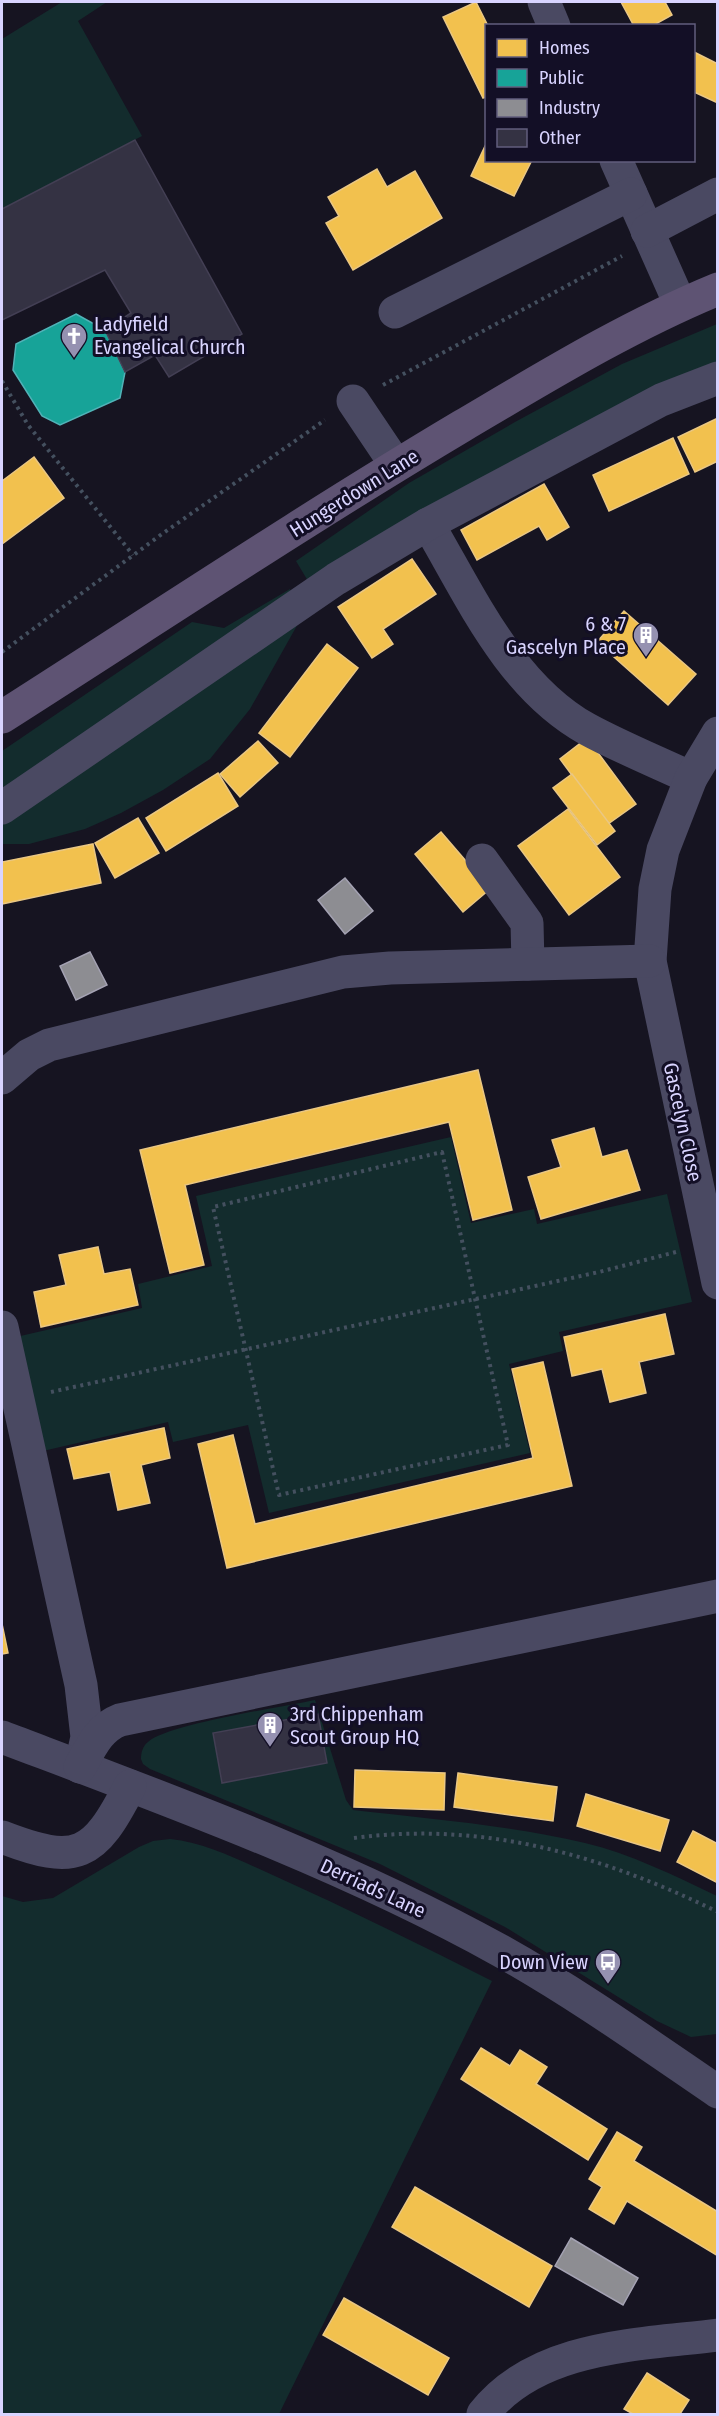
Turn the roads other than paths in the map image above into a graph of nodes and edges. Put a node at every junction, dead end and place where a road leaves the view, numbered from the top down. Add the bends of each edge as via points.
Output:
1 (544, 2) edge
2 (553, 24) edge
3 (617, 162) edge
4 (631, 194) junction
5 (717, 194) edge
6 (647, 231) junction
7 (717, 289) edge
8 (680, 304) junction
9 (395, 312) dead end
10 (717, 378) edge
11 (353, 401) dead end
12 (396, 465) junction
13 (429, 524) junction
14 (2, 717) edge
15 (717, 733) edge
16 (691, 778) junction
17 (2, 808) edge
18 (482, 860) dead end
19 (650, 961) junction
20 (528, 964) junction
21 (2, 1078) edge
22 (713, 1243) edge
23 (717, 1283) edge
24 (2, 1328) edge
25 (717, 1596) edge
26 (81, 1685) junction
27 (137, 1716) junction
28 (2, 1737) edge
29 (81, 1767) junction
30 (130, 1786) junction
31 (2, 1837) edge
32 (717, 2091) edge
33 (717, 2335) edge
34 (483, 2415) edge

1 - 2 street
3 - 4 street
4 - 6 street
4 - 9 street
5 - 6 street
6 - 8 street
7 - 8 main road, Hungerdown Lane
8 - 12 main road, Hungerdown Lane
10 - 13 street via 661,400
11 - 12 street
12 - 14 main road, Hungerdown Lane
13 - 16 street via 490,630 533,687 586,728
13 - 17 street via 336,579
15 - 16 street, Gascelyn Close
16 - 19 street, Gascelyn Close via 663,850 655,889
18 - 20 street via 527,923
19 - 20 street
19 - 22 street, Gascelyn Close
20 - 21 street via 343,972 49,1045 29,1055
22 - 23 street, Gascelyn Close
24 - 26 street
25 - 27 street
26 - 27 street via 97,1710 113,1716
26 - 29 street via 87,1737
27 - 29 street via 120,1719 105,1728
28 - 29 street, Derriads Lane
29 - 30 street, Derriads Lane
30 - 31 street via 102,1834 81,1850 52,1854
30 - 32 street, Derriads Lane via 298,1853 499,1950 587,2003
33 - 34 street via 585,2353 563,2360 520,2380

